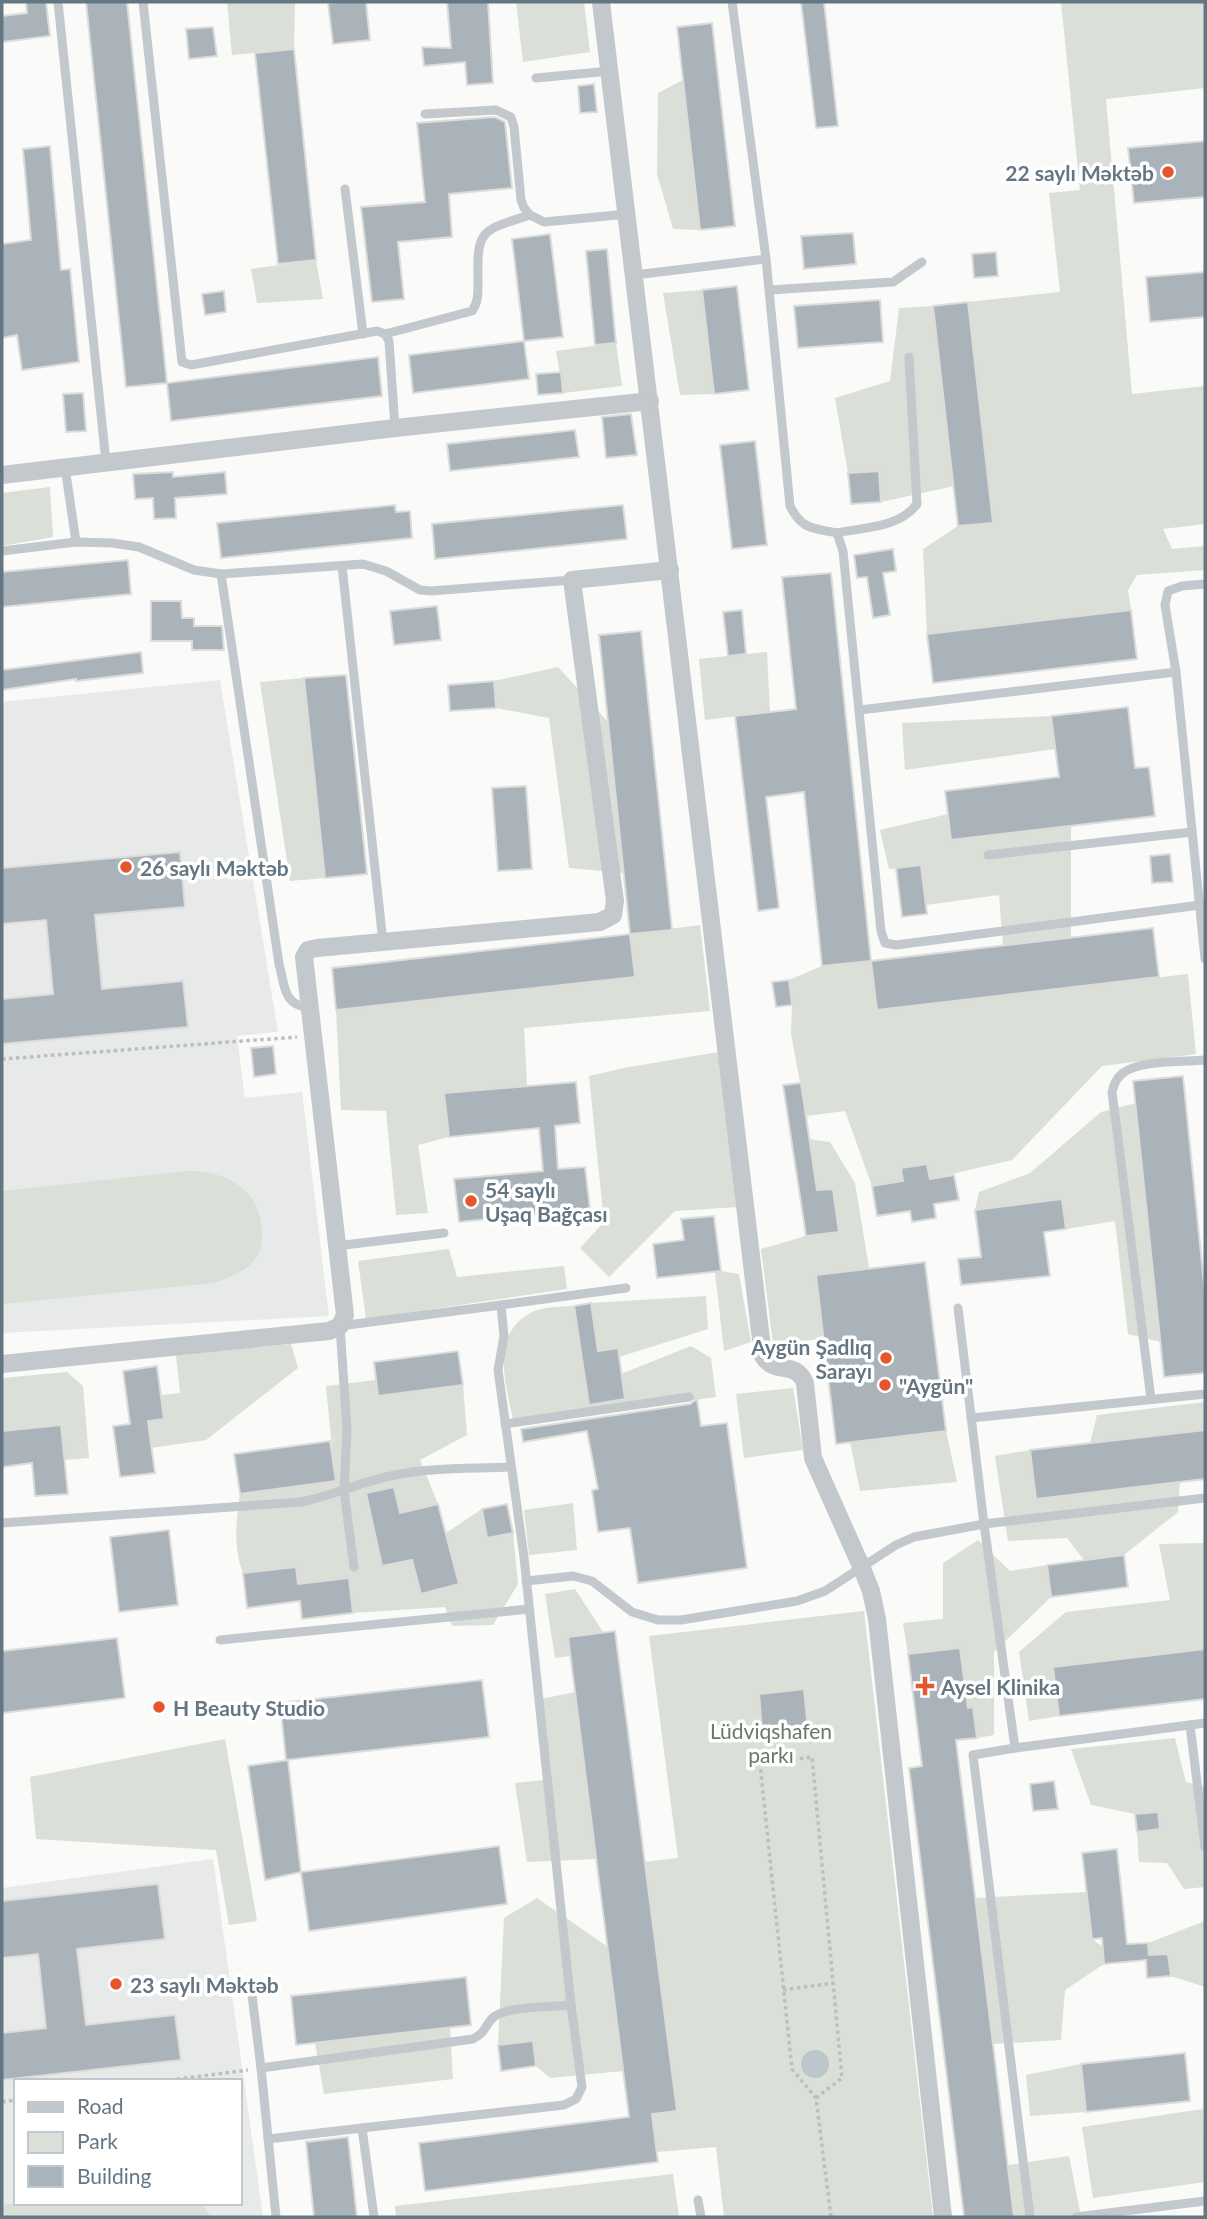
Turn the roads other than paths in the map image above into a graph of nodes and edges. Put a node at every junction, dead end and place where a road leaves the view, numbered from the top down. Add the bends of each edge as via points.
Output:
1 (58, 2) edge
2 (143, 2) edge
3 (601, 2) edge
4 (732, 2) edge
5 (610, 71) junction
6 (536, 78) dead end
7 (425, 114) dead end
8 (345, 189) dead end
9 (628, 214) junction
10 (530, 215) junction
11 (766, 259) junction
12 (922, 262) dead end
13 (635, 275) junction
14 (770, 290) junction
15 (363, 334) junction
16 (385, 334) junction
17 (909, 357) dead end
18 (650, 401) junction
19 (396, 428) junction
20 (106, 462) junction
21 (65, 467) junction
22 (2, 475) edge
23 (837, 533) junction
24 (76, 542) junction
25 (2, 551) edge
26 (342, 566) junction
27 (670, 570) junction
28 (221, 575) junction
29 (572, 580) junction
30 (1205, 584) edge
31 (1176, 672) junction
32 (860, 710) junction
33 (1192, 832) junction
34 (988, 855) dead end
35 (1200, 905) junction
36 (383, 942) junction
37 (1205, 959) edge
38 (309, 1008) junction
39 (1205, 1060) edge
40 (444, 1233) dead end
41 (336, 1246) junction
42 (626, 1288) dead end
43 (501, 1305) junction
44 (958, 1308) dead end
45 (341, 1326) junction
46 (2, 1364) edge
47 (1205, 1394) edge
48 (689, 1397) dead end
49 (1151, 1399) junction
50 (971, 1418) junction
51 (505, 1424) junction
52 (511, 1467) junction
53 (344, 1491) junction
54 (1205, 1498) edge
55 (2, 1523) edge
56 (984, 1524) junction
57 (861, 1566) junction
58 (354, 1567) dead end
59 (526, 1581) junction
60 (529, 1609) junction
61 (220, 1640) dead end
62 (1205, 1723) edge
63 (1190, 1725) junction
64 (1015, 1748) junction
65 (1205, 1847) edge
66 (252, 1995) dead end
67 (571, 2005) junction
68 (261, 2068) junction
69 (362, 2128) junction
70 (268, 2139) junction
71 (698, 2200) dead end
72 (1205, 2201) edge
73 (276, 2217) edge
74 (374, 2217) edge
75 (701, 2217) edge
76 (943, 2217) edge
77 (1030, 2217) edge
78 (1076, 2217) edge

1 - 20 lane
2 - 15 lane via 182,362 191,365
3 - 5 street
4 - 11 lane
5 - 6 lane
5 - 9 street
7 - 10 lane via 496,110 511,117 521,200
8 - 15 lane
9 - 10 lane via 544,222
9 - 13 street
10 - 16 lane via 497,225 481,238 477,305 472,311
11 - 13 lane
11 - 14 lane
12 - 14 lane via 892,282
13 - 18 street
14 - 23 lane via 790,506 797,520 808,527
15 - 16 lane
16 - 19 lane
17 - 23 lane via 917,504 898,521
18 - 19 street
18 - 27 street
19 - 20 street
20 - 21 street
21 - 22 street
21 - 24 lane
23 - 32 lane via 843,551
24 - 25 lane
24 - 28 lane via 139,547 194,570
26 - 28 lane
26 - 29 lane via 374,566 431,591
26 - 36 lane
27 - 29 street
27 - 57 street via 763,1356 774,1367 794,1369 802,1375 813,1458
28 - 38 lane via 279,964 287,996 297,1007
29 - 36 street via 615,901 613,915 600,922
30 - 31 lane via 1168,592 1165,605
31 - 32 lane
31 - 33 lane
32 - 35 lane via 881,930 886,943
33 - 34 lane
33 - 35 lane
35 - 37 lane
36 - 38 street via 308,950 304,957
38 - 41 street
39 - 49 lane via 1125,1071 1112,1092
40 - 41 lane
41 - 45 street via 345,1315
42 - 43 lane
43 - 45 lane
43 - 51 lane via 498,1370
44 - 50 lane
45 - 46 street via 329,1331
45 - 53 lane via 347,1430
47 - 49 lane
48 - 51 lane
49 - 50 lane
50 - 56 lane
51 - 52 lane
52 - 53 lane via 415,1472
52 - 59 lane
53 - 55 lane via 301,1502
53 - 58 lane
54 - 56 lane
56 - 57 lane via 914,1537
56 - 64 lane
57 - 59 lane via 825,1591 797,1601 681,1620 657,1620 632,1612 592,1581 573,1576
57 - 76 street via 877,1619
59 - 60 lane
60 - 61 lane
60 - 67 lane
62 - 63 lane
63 - 64 lane
63 - 65 lane
64 - 77 lane via 973,1755
66 - 68 lane
67 - 68 lane via 505,2012 492,2018 484,2034 473,2039
67 - 69 lane via 582,2088 576,2099 564,2105
68 - 70 lane
69 - 70 lane
69 - 74 lane
70 - 73 lane
71 - 75 lane
72 - 78 lane

